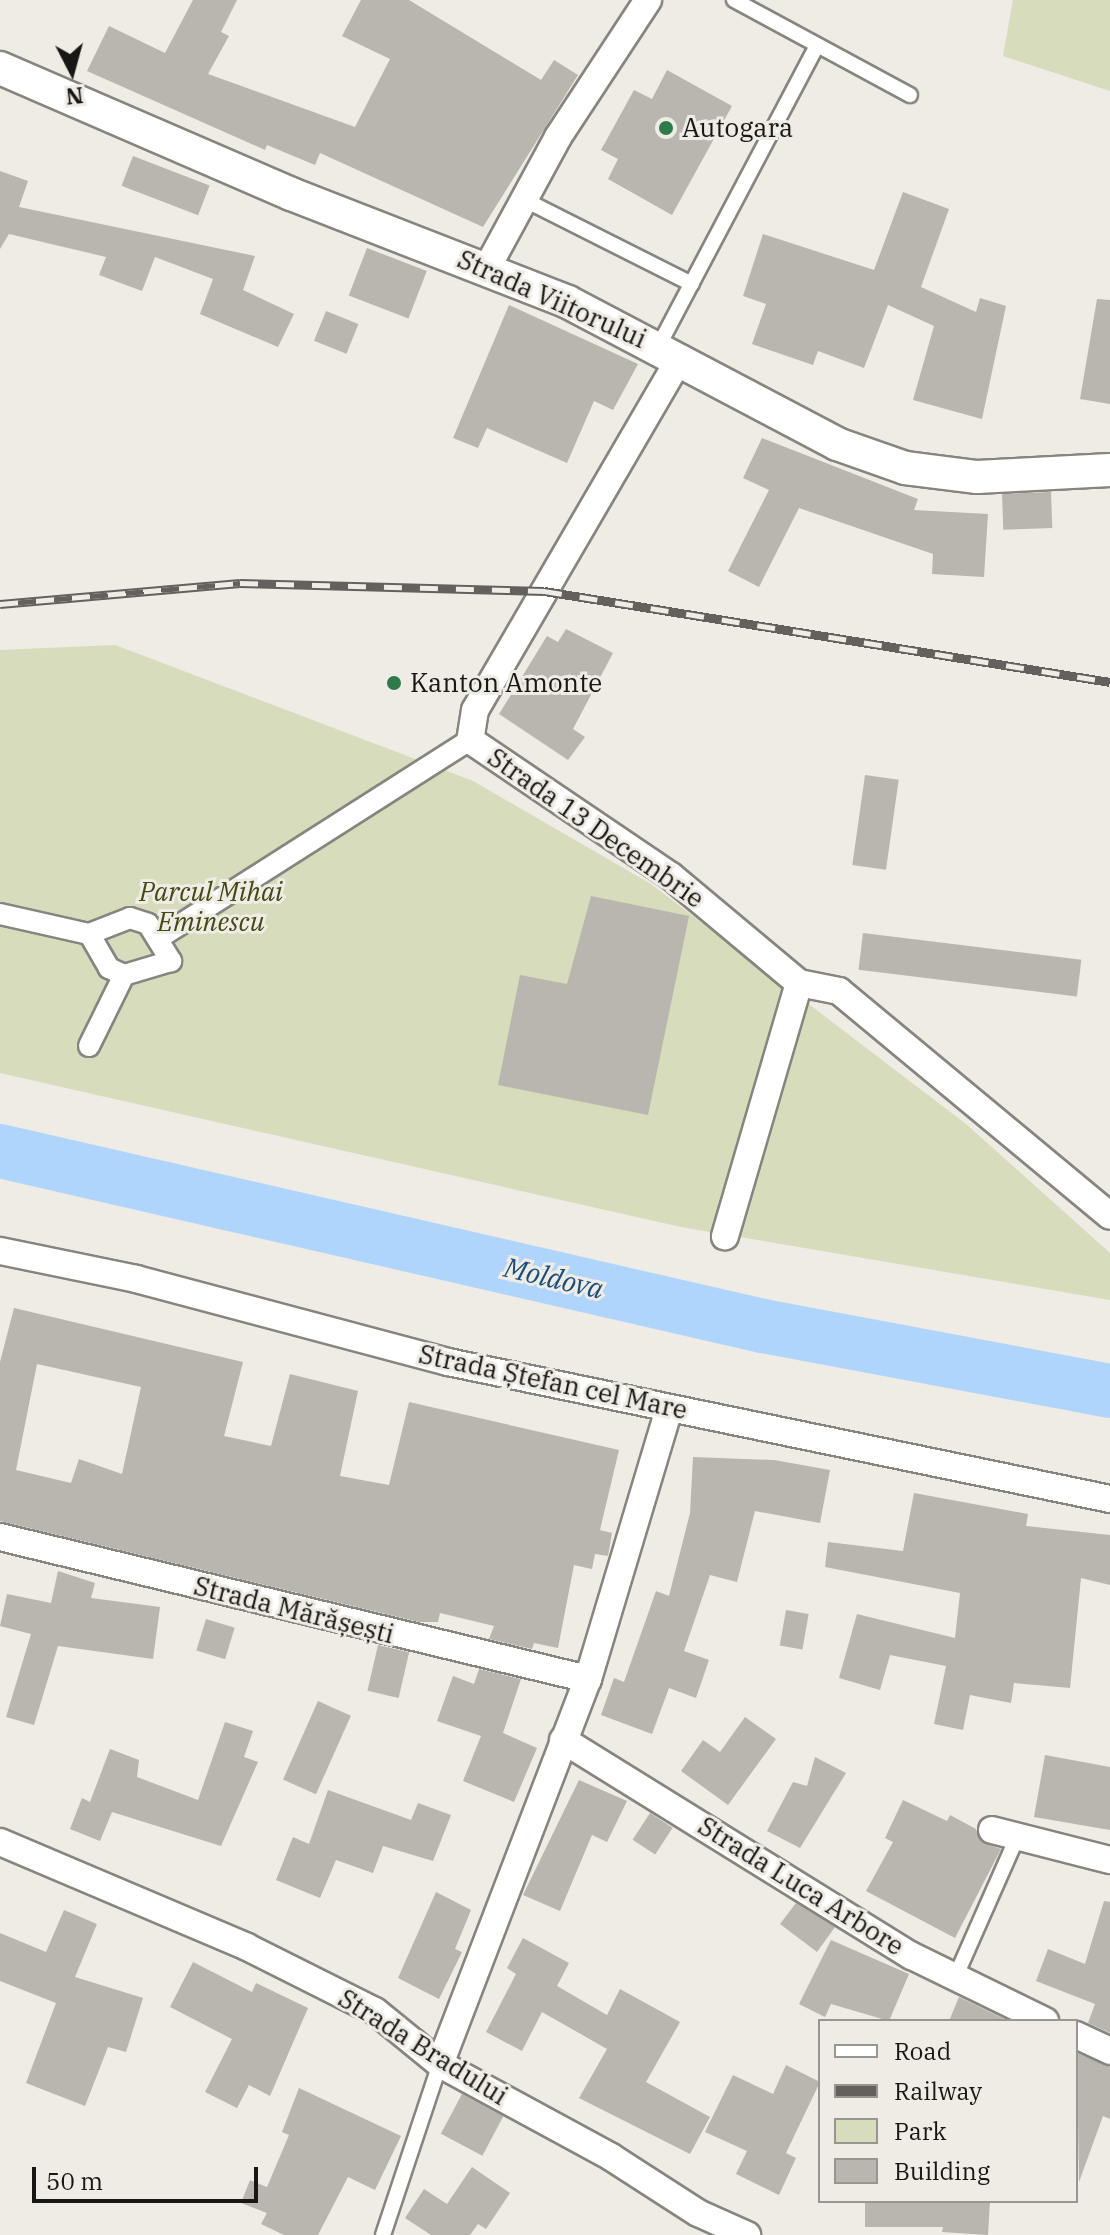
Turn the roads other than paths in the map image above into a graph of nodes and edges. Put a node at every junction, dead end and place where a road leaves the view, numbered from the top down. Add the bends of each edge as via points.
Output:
1 (648, 0) edge
2 (734, 0) edge
3 (817, 45) junction
4 (0, 68) edge
5 (910, 95) dead end
6 (523, 199) junction
7 (487, 268) junction
8 (692, 284) junction
9 (669, 353) junction
10 (1110, 470) edge
11 (470, 740) junction
12 (0, 914) edge
13 (89, 934) junction
14 (159, 938) junction
15 (124, 975) junction
16 (799, 983) junction
17 (89, 1046) dead end
18 (1110, 1216) edge
19 (725, 1236) dead end
20 (0, 1251) edge
21 (669, 1409) junction
22 (1110, 1499) edge
23 (0, 1537) edge
24 (588, 1679) junction
25 (563, 1740) junction
26 (1004, 1835) joint
27 (0, 1842) edge
28 (1110, 1860) edge
29 (955, 1978) junction
30 (1041, 2019) edge
31 (1078, 2036) edge
32 (1110, 2051) edge
33 (440, 2064) junction
34 (383, 2235) edge
35 (747, 2235) edge

1 - 6 street
2 - 3 lane
3 - 5 lane
3 - 8 lane
4 - 7 street, Strada Viitorului via 291,194
6 - 7 street
6 - 8 lane
7 - 9 street, Strada Viitorului
8 - 9 lane
9 - 10 street, Strada Viitorului via 837,444 905,468 977,477
9 - 11 street, Strada 13 Decembrie via 475,710
11 - 14 street
11 - 16 street, Strada 13 Decembrie via 671,876
12 - 13 street
13 - 14 street via 130,918 148,924
13 - 15 street via 109,968
14 - 15 street via 171,961
15 - 17 street
16 - 18 street, Strada 13 Decembrie via 839,991
16 - 19 street
20 - 21 street, Strada Ștefan cel Mare
21 - 22 street, Strada Ștefan cel Mare via 757,1422
21 - 24 street
23 - 24 street, Strada Mărășești
24 - 25 street
25 - 29 street, Strada Luca Arbore
25 - 33 street
26 - 28 street
26 - 29 lane
27 - 33 street, Strada Bradului via 247,1947 375,2011
29 - 30 street, Strada Luca Arbore
31 - 32 street
33 - 34 lane
33 - 35 street, Strada Bradului

